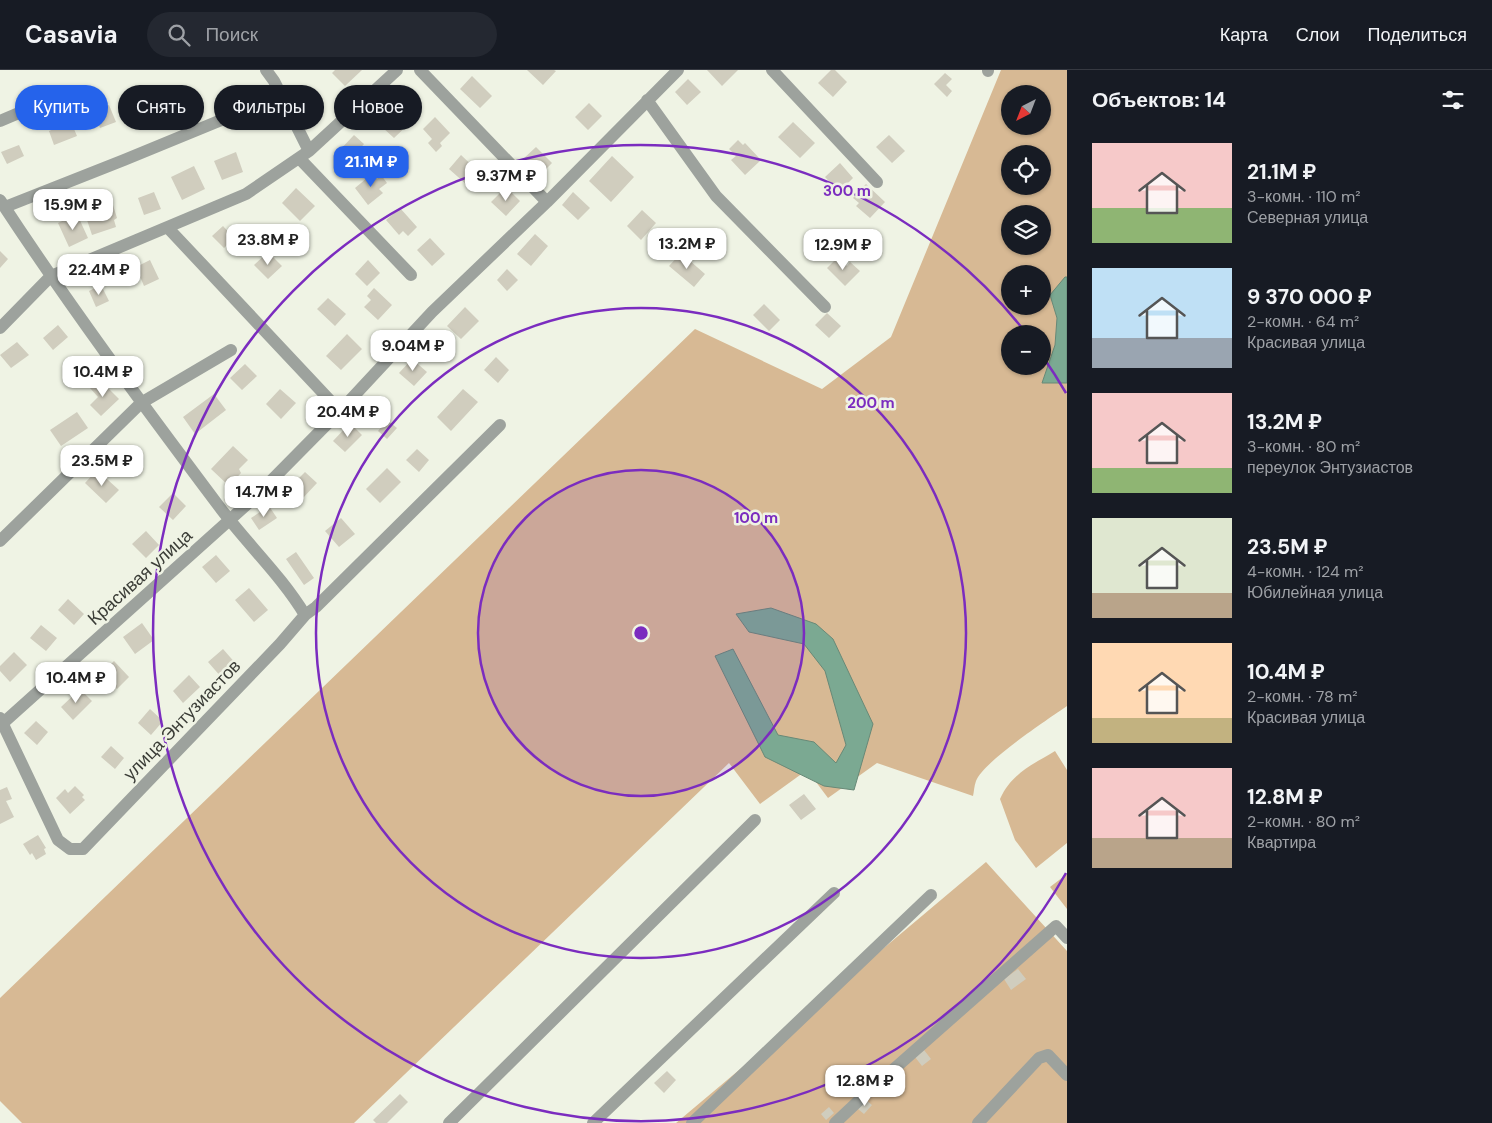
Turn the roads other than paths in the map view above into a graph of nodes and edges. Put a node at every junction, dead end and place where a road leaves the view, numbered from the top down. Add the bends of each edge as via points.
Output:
1 (266, 70) edge
2 (398, 70) edge
3 (420, 70) edge
4 (678, 70) edge
5 (772, 70) edge
6 (276, 85) edge
7 (647, 100) junction
8 (15, 115) edge
9 (0, 121) edge
10 (214, 123) edge
11 (294, 130) edge
12 (304, 154) junction
13 (877, 182) dead end
14 (547, 202) junction
15 (2, 203) edge
16 (168, 228) junction
17 (411, 275) dead end
18 (51, 276) junction
19 (825, 306) dead end
20 (0, 328) edge
21 (232, 350) dead end
22 (141, 403) junction
23 (340, 411) junction
24 (500, 425) dead end
25 (229, 521) junction
26 (0, 541) edge
27 (305, 615) junction
28 (1, 720) edge
29 (755, 820) dead end
30 (834, 893) dead end
31 (931, 895) dead end
32 (1067, 938) edge
33 (1067, 1075) edge
34 (449, 1123) edge
35 (593, 1123) edge
36 (692, 1123) edge
37 (835, 1123) edge
38 (978, 1123) edge

1 - 6 street
2 - 12 street
3 - 14 street
4 - 7 street, Красивая улица
5 - 13 street
7 - 14 street, Красивая улица
7 - 19 street via 716,196
8 - 9 street
10 - 15 street via 124,160
11 - 12 street
12 - 16 street via 246,194
12 - 17 street
14 - 23 street, Красивая улица via 432,312
15 - 18 street
16 - 18 street
16 - 23 street
18 - 20 street
18 - 22 street
21 - 22 street
22 - 25 street
22 - 26 street
23 - 25 street, Красивая улица
24 - 27 street, улица Энтузиастов
25 - 27 street via 296,599
25 - 28 street, Красивая улица
27 - 28 street, улица Энтузиастов via 83,849 70,849 58,840
29 - 34 street
30 - 35 street
31 - 36 street
32 - 37 street via 1056,926
33 - 38 street via 1048,1056 1039,1058

